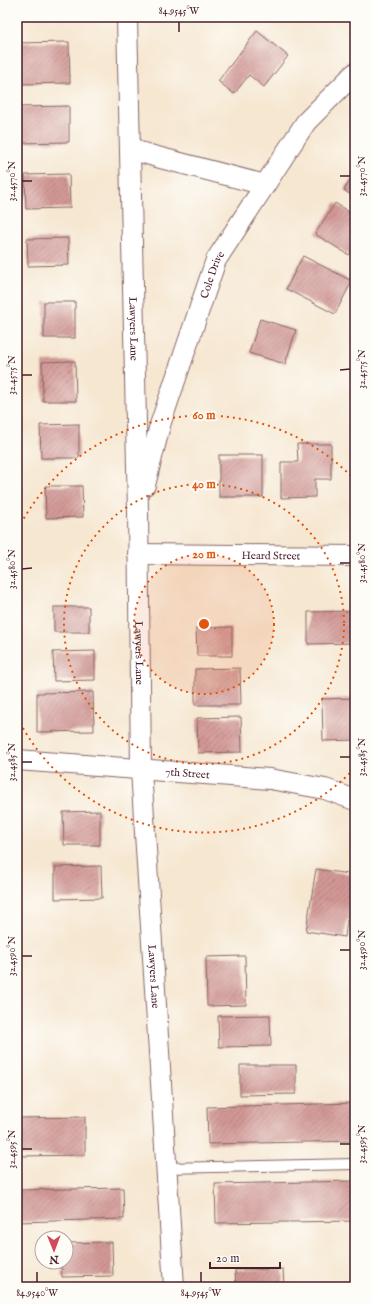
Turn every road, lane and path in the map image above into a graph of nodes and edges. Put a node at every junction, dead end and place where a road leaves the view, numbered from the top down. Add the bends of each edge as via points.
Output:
1 (127, 17) edge
2 (355, 73) edge
3 (130, 149) junction
4 (264, 185) junction
5 (138, 511) junction
6 (138, 554) junction
7 (355, 556) edge
8 (17, 760) edge
9 (141, 770) junction
10 (355, 800) edge
11 (355, 1164) edge
12 (167, 1168) junction
13 (174, 1287) edge

1 - 3 street, Lawyers Lane
2 - 4 street, Cole Drive via 306,122
3 - 4 street
3 - 5 street, Lawyers Lane
4 - 5 street, Cole Drive via 216,260 160,425
5 - 6 street, Lawyers Lane
6 - 7 street, Heard Street
6 - 9 street, Lawyers Lane
8 - 9 street, 7th Street
9 - 10 street, 7th Street via 270,779 325,789
9 - 12 street, Lawyers Lane
11 - 12 lane
12 - 13 street, Lawyers Lane

